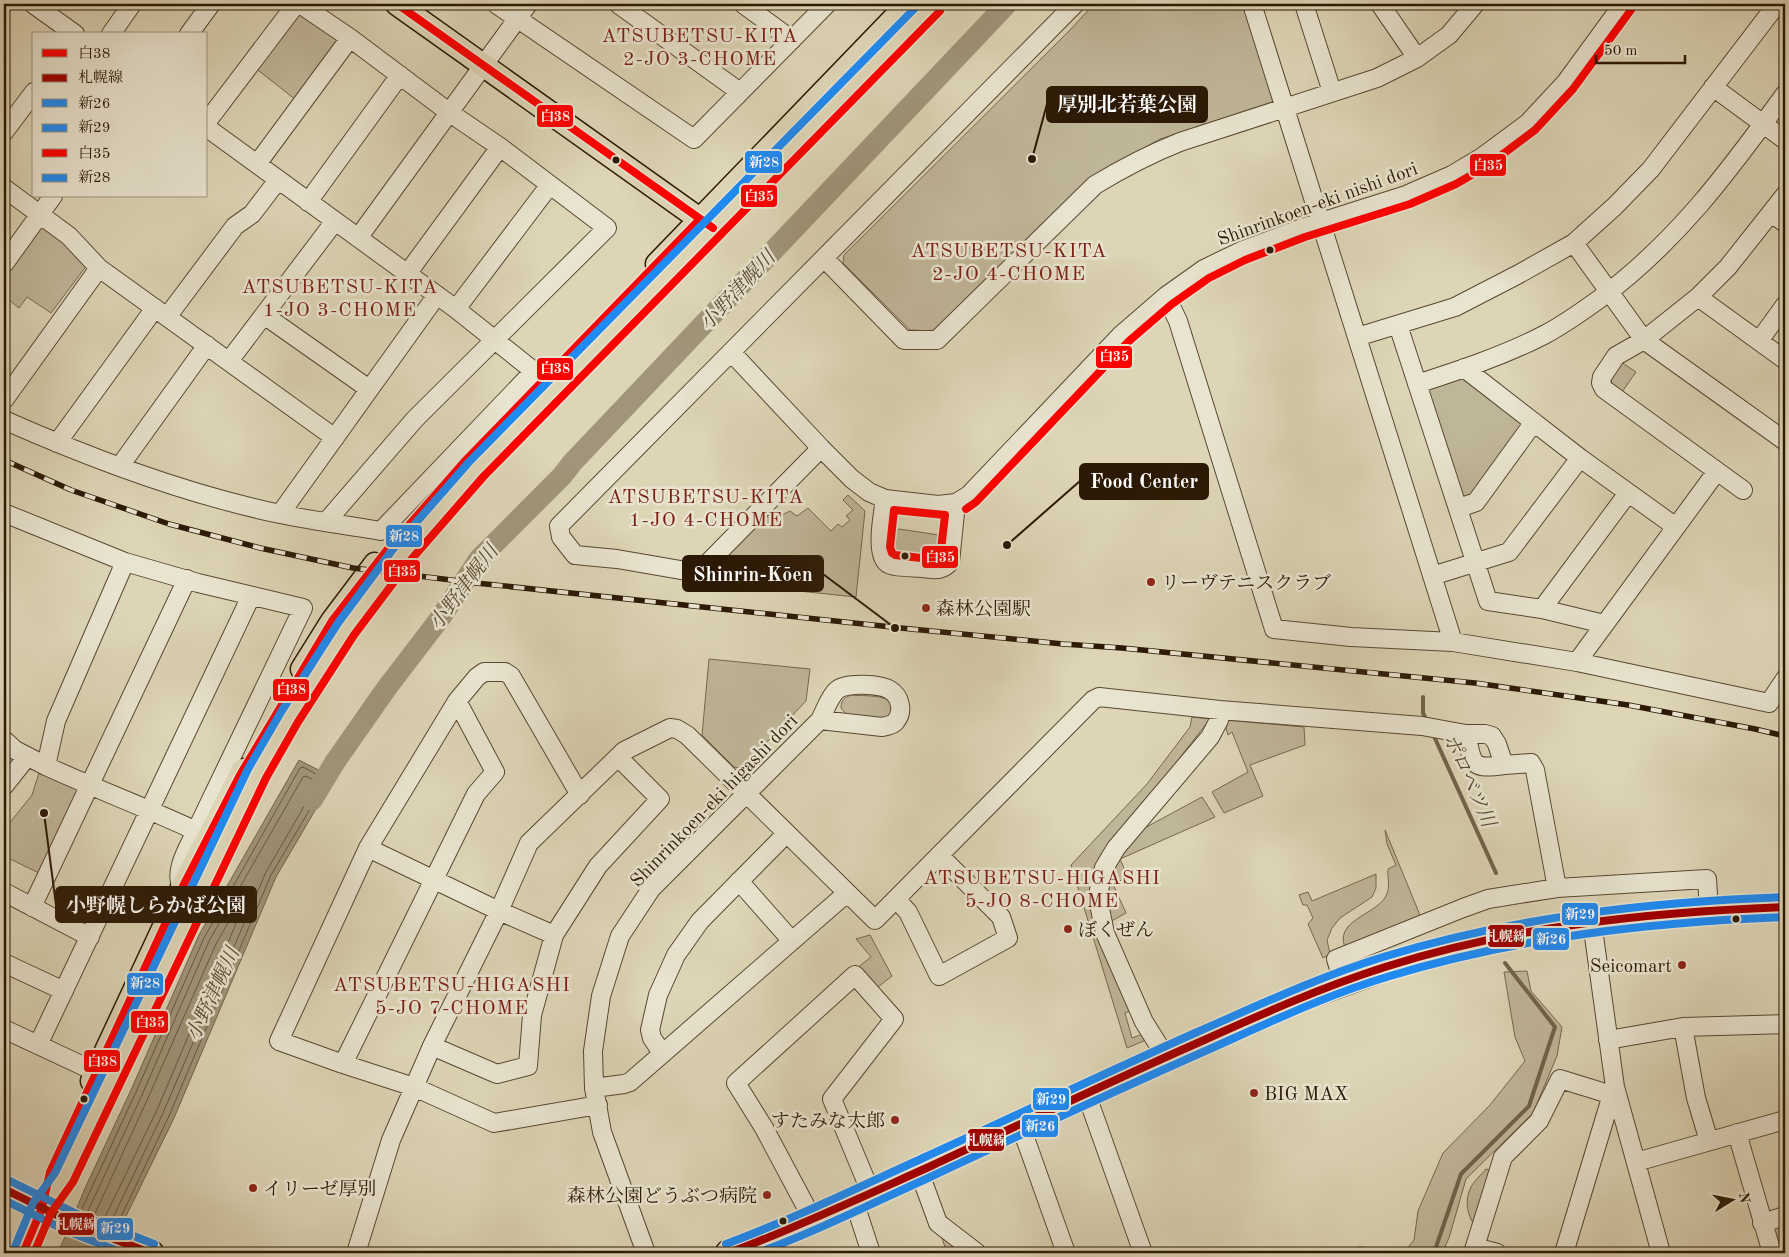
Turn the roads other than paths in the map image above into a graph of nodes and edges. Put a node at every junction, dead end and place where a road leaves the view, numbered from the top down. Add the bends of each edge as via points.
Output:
1 (33, 4) edge
2 (132, 4) edge
3 (211, 4) edge
4 (296, 4) edge
5 (300, 4) edge
6 (397, 4) edge
7 (496, 4) edge
8 (528, 4) edge
9 (618, 4) edge
10 (743, 4) edge
11 (827, 4) edge
12 (908, 4) edge
13 (933, 4) edge
14 (1075, 4) edge
15 (1252, 4) edge
16 (1380, 4) edge
17 (1475, 4) edge
18 (1623, 4) edge
19 (1777, 4) edge
20 (1307, 5) edge
21 (517, 19) junction
22 (72, 32) edge
23 (112, 32) edge
24 (190, 32) edge
25 (350, 38) junction
26 (792, 40) junction
27 (1417, 58) junction
28 (485, 66) junction
29 (400, 75) junction
30 (1713, 87) junction
31 (740, 92) junction
32 (1332, 92) junction
33 (1785, 94) edge
34 (32, 95) edge
35 (1285, 108) junction
36 (450, 113) junction
37 (208, 120) edge
38 (1764, 124) junction
39 (208, 128) edge
40 (4, 132) edge
41 (1785, 140) edge
42 (500, 147) junction
43 (257, 164) junction
44 (278, 180) junction
45 (549, 186) junction
46 (4, 188) edge
47 (1785, 195) edge
48 (51, 198) edge
49 (308, 202) junction
50 (40, 214) junction
51 (1778, 218) edge
52 (335, 221) junction
53 (1322, 222) junction
54 (707, 223) junction
55 (358, 238) junction
56 (1574, 243) junction
57 (824, 258) junction
58 (4, 264) edge
59 (99, 268) junction
60 (407, 274) junction
61 (1610, 291) junction
62 (437, 296) junction
63 (1166, 296) junction
64 (1698, 297) junction
65 (1785, 305) edge
66 (456, 310) junction
67 (161, 313) junction
68 (264, 315) junction
69 (1398, 325) junction
70 (1358, 337) junction
71 (493, 339) junction
72 (1644, 340) junction
73 (1759, 341) junction
74 (207, 345) junction
75 (731, 352) junction
76 (1785, 360) edge
77 (229, 361) junction
78 (1464, 368) junction
79 (539, 375) junction
80 (1416, 384) junction
81 (370, 390) junction
82 (4, 400) edge
83 (4, 420) edge
84 (1534, 422) junction
85 (1783, 434) edge
86 (335, 438) junction
87 (57, 443) junction
88 (821, 448) junction
89 (1580, 458) junction
90 (120, 466) junction
91 (1717, 471) junction
92 (1743, 490) dead end
93 (1628, 493) junction
94 (885, 499) junction
95 (956, 503) junction
96 (1459, 508) junction
97 (4, 513) edge
98 (280, 514) junction
99 (326, 522) junction
100 (1676, 527) junction
101 (125, 562) junction
102 (1476, 562) junction
103 (1432, 576) junction
104 (187, 579) junction
105 (251, 596) junction
106 (1542, 609) junction
107 (1604, 624) junction
108 (1453, 642) junction
109 (1577, 662) junction
110 (1785, 679) edge
111 (457, 701) junction
112 (1220, 710) junction
113 (820, 720) dead end
114 (1466, 734) junction
115 (4, 740) edge
116 (27, 757) junction
117 (618, 757) junction
118 (1504, 765) junction
119 (46, 766) junction
120 (4, 786) edge
121 (90, 786) junction
122 (747, 794) junction
123 (580, 795) junction
124 (151, 809) junction
125 (196, 831) junction
126 (786, 834) junction
127 (368, 848) junction
128 (939, 855) junction
129 (433, 879) junction
130 (740, 881) junction
131 (182, 888) junction
132 (1557, 888) junction
133 (4, 892) edge
134 (847, 893) junction
135 (896, 899) junction
136 (1785, 906) edge
137 (32, 907) junction
138 (1709, 910) junction
139 (499, 911) junction
140 (1592, 922) junction
141 (554, 935) junction
142 (90, 937) junction
143 (792, 940) junction
144 (4, 962) edge
145 (1343, 982) junction
146 (64, 991) junction
147 (1785, 1024) edge
148 (1683, 1027) junction
149 (4, 1028) edge
150 (1608, 1040) junction
151 (38, 1045) junction
152 (432, 1046) junction
153 (662, 1054) junction
154 (1166, 1056) junction
155 (343, 1064) junction
156 (96, 1072) junction
157 (414, 1087) junction
158 (594, 1088) junction
159 (1613, 1091) junction
160 (1086, 1093) junction
161 (598, 1105) junction
162 (1785, 1120) edge
163 (1020, 1124) junction
164 (1737, 1134) junction
165 (1709, 1141) junction
166 (1636, 1162) junction
167 (919, 1171) junction
168 (4, 1189) edge
169 (863, 1197) junction
170 (42, 1208) junction
171 (1785, 1216) edge
172 (813, 1220) junction
173 (1762, 1223) junction
174 (1474, 1250) edge
175 (146, 1252) edge
176 (23, 1253) edge
177 (356, 1253) edge
178 (646, 1253) edge
179 (729, 1253) edge
180 (871, 1253) edge
181 (977, 1253) edge
182 (1066, 1253) edge
183 (1143, 1253) edge
184 (1496, 1253) edge
185 (1564, 1253) edge
186 (1661, 1253) edge
187 (1772, 1253) edge

1 - 22 street
2 - 23 street
3 - 24 street
4 - 37 street
5 - 25 street
6 - 28 main road
7 - 21 street
8 - 21 street
9 - 31 street
10 - 26 street
11 - 26 street
12 - 54 main road
13 - 54 main road
14 - 57 street
15 - 35 street
16 - 27 street
17 - 27 street via 1449,35
18 - 53 street, Shinrinkoen-eki nishi dori via 1566,82 1528,123 1482,157 1452,175 1406,195
19 - 30 street
20 - 32 street
21 - 28 street
21 - 31 street via 694,138
25 - 29 street
25 - 43 street
26 - 31 street
27 - 32 street via 1377,78
28 - 36 street
28 - 54 main road
29 - 36 street
29 - 49 street
30 - 38 street
30 - 56 street via 1651,169
32 - 35 street
33 - 38 street
34 - 40 street
35 - 53 street
35 - 57 street via 1155,152 1095,185 937,340 904,340
36 - 42 street
36 - 55 street
38 - 41 street
38 - 61 street via 1723,179 1688,218 1652,257
39 - 43 street
42 - 45 street
42 - 60 street
43 - 44 street
44 - 49 street
44 - 67 street via 252,214 235,226
45 - 66 street
45 - 71 street via 607,228
46 - 50 street
47 - 51 street
48 - 50 street
49 - 52 street
50 - 58 street
50 - 59 street via 69,236
51 - 64 street
52 - 55 street
52 - 68 street
53 - 63 street, Shinrinkoen-eki nishi dori via 1241,251 1212,265
53 - 70 street
54 - 79 main road
54 - 170 main road via 477,469 401,556 346,629 289,716 257,773 64,1178
55 - 60 street
56 - 61 street
56 - 69 street via 1455,307
57 - 75 street
59 - 67 street
59 - 82 street
60 - 62 street
61 - 72 street
61 - 78 street via 1544,335
62 - 66 street
62 - 81 street
63 - 95 street, Shinrinkoen-eki nishi dori via 1135,322 969,495
63 - 108 street via 1178,321 1274,629
64 - 72 street
64 - 73 street
65 - 73 street
66 - 71 street
67 - 74 street
67 - 87 street
68 - 77 street
68 - 81 street
69 - 70 street
69 - 80 street
70 - 103 street
71 - 79 street
71 - 99 street via 415,419
72 - 85 street
72 - 91 street via 1616,356 1602,377 1602,386
73 - 76 street
74 - 77 street
74 - 90 street
75 - 88 street
75 - 88 street via 559,526 560,537 575,555 698,573
77 - 86 street
78 - 80 street
78 - 84 street
79 - 99 street via 381,531
79 - 131 main road via 387,550 332,621 240,775
80 - 96 street
81 - 86 street
83 - 87 street
84 - 89 street
84 - 96 street via 1476,502
86 - 98 street
87 - 90 street
88 - 94 street via 862,487
89 - 93 street
89 - 102 street via 1510,552
90 - 98 street via 200,494
91 - 92 street
91 - 100 street
93 - 100 street
93 - 106 street
94 - 95 street via 938,506
94 - 95 street via 880,548 884,559 892,565 935,570 950,562
96 - 102 street
97 - 101 street
98 - 99 street
100 - 107 street
101 - 104 street
101 - 119 street via 56,721
102 - 103 street
102 - 106 street via 1488,601
103 - 108 street
104 - 105 street
104 - 121 street
105 - 124 street
105 - 125 street via 303,608
106 - 107 street
107 - 109 street
108 - 109 street
109 - 110 street via 1769,703
111 - 123 street via 484,672 505,672 511,676
111 - 127 street
111 - 129 street via 495,772 476,794
112 - 114 street via 1429,727
112 - 128 street via 1099,697 1093,700
112 - 154 street via 1216,729 1210,737 1116,848 1104,868 1099,890 1105,933 1144,1022
113 - 122 street, Shinrinkoen-eki higashi dori
114 - 118 street via 1492,736
114 - 118 street via 1472,760 1477,766
115 - 116 street
116 - 119 street
116 - 120 street
117 - 122 street via 670,728 677,729
117 - 123 street
117 - 141 street via 660,800 598,866
118 - 132 street via 1531,763 1535,770
119 - 121 street
121 - 124 street
121 - 137 street
122 - 126 street
122 - 158 street, Shinrinkoen-eki higashi dori via 652,889 620,936 601,996 593,1051
123 - 139 street via 529,843
124 - 125 street
124 - 142 street
125 - 131 street via 179,870
126 - 130 street
126 - 134 street
127 - 129 street
127 - 155 street via 279,1041
128 - 135 street
128 - 135 street via 1001,917 1008,938 939,976 908,912
129 - 139 street
129 - 155 street
130 - 143 street
130 - 153 street via 692,932 666,976 650,1030
131 - 156 main road
132 - 138 street via 1707,879
132 - 145 street via 1480,902 1336,959
133 - 137 street
134 - 135 street via 875,920
134 - 143 street
136 - 138 highway
137 - 142 street
138 - 140 highway
139 - 141 street
139 - 152 street
140 - 145 highway via 1473,943
140 - 150 street
141 - 152 street via 532,1015 528,1066 497,1074
142 - 146 street
143 - 153 street
144 - 146 street
145 - 154 highway
146 - 151 street
147 - 148 street
148 - 150 street
148 - 165 street via 1696,1098
149 - 151 street
150 - 159 street
151 - 156 street
152 - 157 street
153 - 158 street via 627,1083
154 - 160 highway
155 - 157 street
156 - 170 main road via 50,1172
157 - 161 street via 494,1123
157 - 177 street via 390,1140
158 - 161 street, Shinrinkoen-eki higashi dori
159 - 166 street
159 - 174 street via 1560,1079 1539,1121 1503,1157
159 - 185 street
160 - 163 highway
160 - 183 street
161 - 178 street, Shinrinkoen-eki higashi dori via 602,1132
162 - 164 street
163 - 167 highway
163 - 182 street
164 - 165 street
164 - 173 street
165 - 166 street
166 - 186 street
167 - 169 highway
167 - 181 street via 938,1223
168 - 170 highway
169 - 172 highway
169 - 172 street via 832,1099 894,1018 855,975 736,1083
169 - 180 street
170 - 175 highway
170 - 176 street
171 - 173 street
172 - 179 highway
173 - 187 street
174 - 184 street

